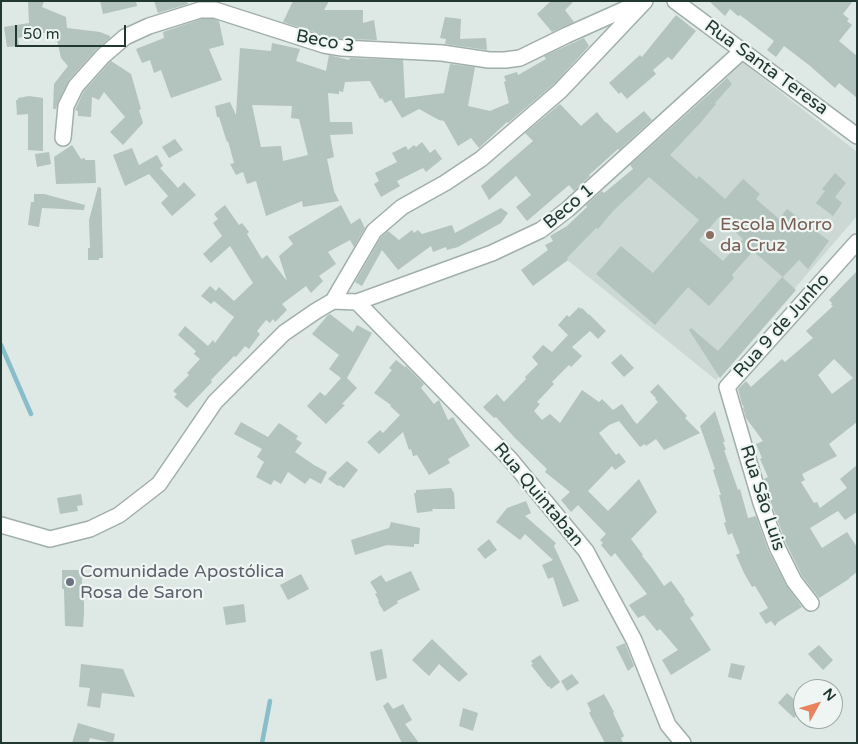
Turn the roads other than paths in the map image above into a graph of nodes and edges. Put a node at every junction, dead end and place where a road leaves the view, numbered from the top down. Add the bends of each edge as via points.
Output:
1 (675, 1) edge
2 (645, 2) edge
3 (742, 50) junction
4 (857, 136) edge
5 (63, 138) dead end
6 (857, 242) edge
7 (333, 301) junction
8 (357, 302) junction
9 (727, 387) joint
10 (1, 525) edge
11 (811, 603) dead end
12 (683, 743) edge

1 - 3 street, Rua Santa Teresa
2 - 5 street, Beco 3 via 520,58 505,60 342,48 215,10 200,10 125,37 103,56 76,86 66,106
2 - 7 street via 560,91 488,153 445,183 402,207 374,231
3 - 4 street, Rua Santa Teresa
3 - 8 street, Beco 1 via 541,230 492,253
6 - 9 street, Rua 9 de Junho
7 - 8 street
7 - 10 street via 284,333 215,402 159,484 119,515 90,529 50,539
8 - 12 street, Rua Quintaban via 510,459 586,552 634,640 668,724
9 - 11 street, Rua São Luis via 777,547 794,581

